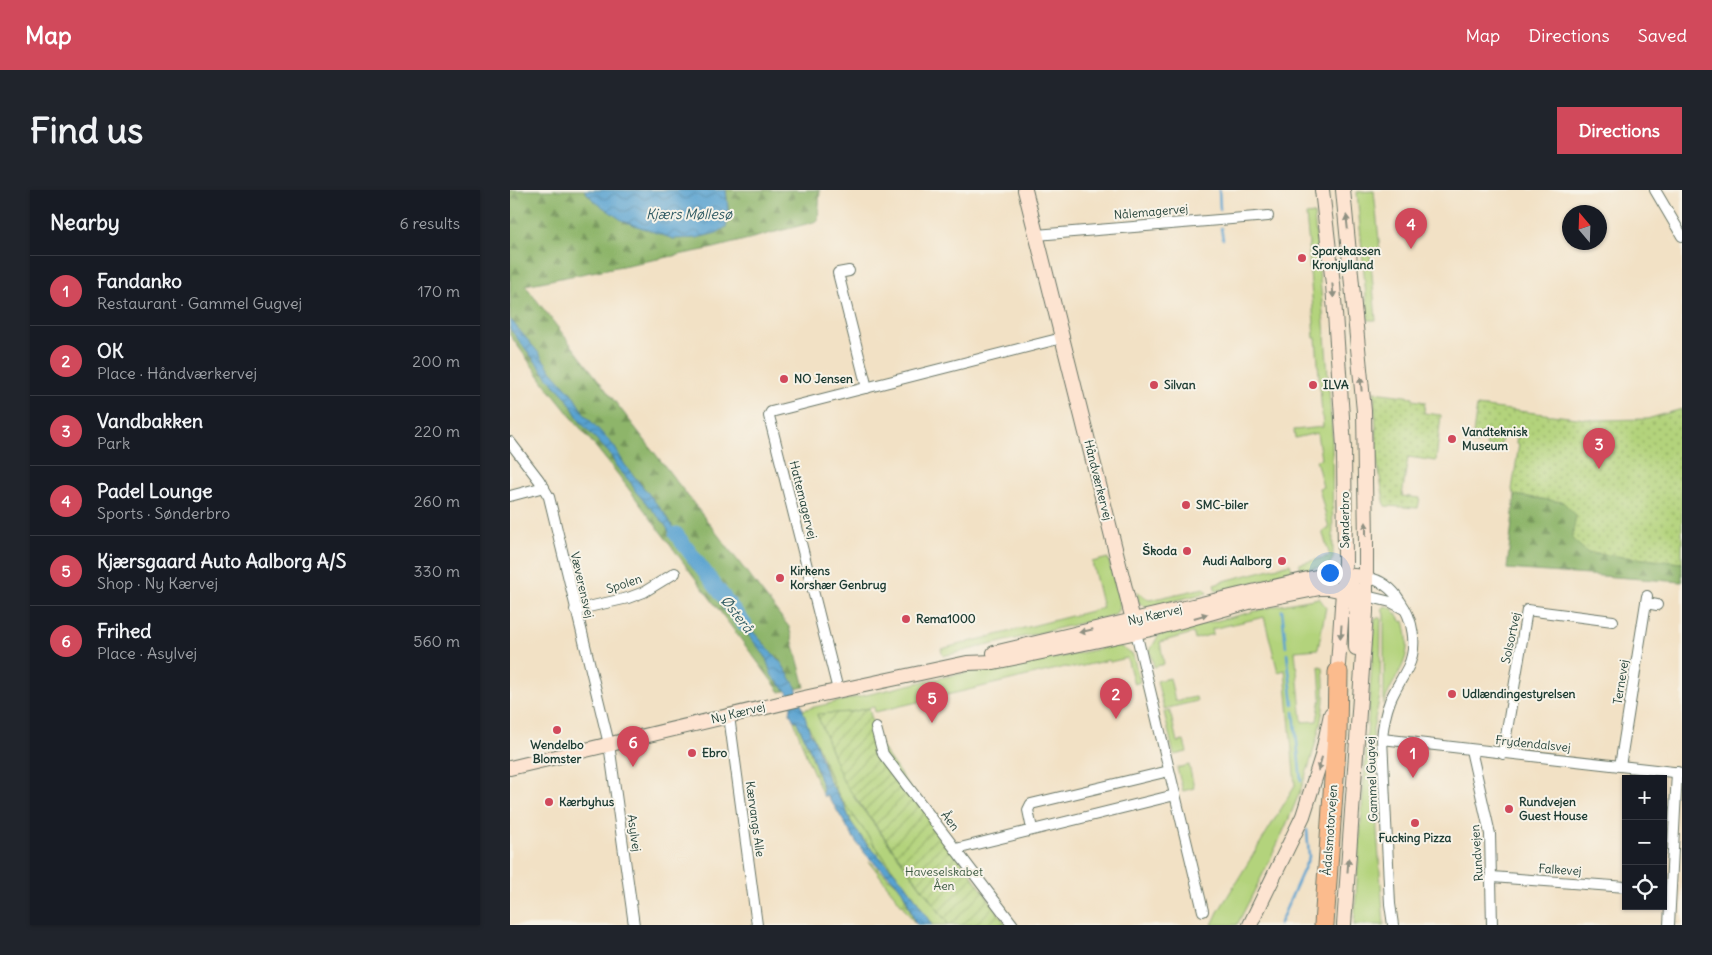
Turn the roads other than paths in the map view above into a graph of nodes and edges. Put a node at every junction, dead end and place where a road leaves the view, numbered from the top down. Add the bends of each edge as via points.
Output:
1 (1025, 190) edge
2 (1322, 190) edge
3 (1343, 190) edge
4 (1655, 190) edge
5 (1268, 216) dead end
6 (1036, 235) junction
7 (1682, 236) edge
8 (849, 271) dead end
9 (1062, 338) junction
10 (867, 388) junction
11 (510, 442) edge
12 (544, 487) junction
13 (510, 496) edge
14 (676, 573) dead end
15 (1355, 576) junction
16 (1355, 593) junction
17 (1658, 605) dead end
18 (1405, 609) junction
19 (575, 610) junction
20 (1613, 621) dead end
21 (1135, 626) junction
22 (1338, 672) junction
23 (838, 690) junction
24 (729, 716) junction
25 (876, 728) dead end
26 (1382, 739) junction
27 (609, 744) junction
28 (1471, 750) junction
29 (1503, 754) junction
30 (1620, 766) junction
31 (510, 768) edge
32 (1170, 771) junction
33 (1680, 773) edge
34 (1175, 796) junction
35 (1032, 830) junction
36 (1678, 832) edge
37 (956, 849) junction
38 (1492, 877) junction
39 (1622, 887) edge
40 (1667, 890) edge
41 (1203, 911) dead end
42 (1344, 921) edge
43 (634, 925) edge
44 (757, 925) edge
45 (1013, 925) edge
46 (1250, 925) edge
47 (1324, 925) edge
48 (1393, 925) edge
49 (1492, 925) edge
50 (1669, 925) edge

1 - 6 street, Håndværkervej
2 -> 15 street, Sønderbro via 1334,294
15 -> 3 street, Sønderbro via 1366,507 1364,411
4 - 7 street
5 - 6 street, Nålemagervej
6 - 9 street, Håndværkervej
8 - 10 street via 838,273
9 - 10 street, Hattemagervej
9 - 21 street, Håndværkervej
10 - 23 street, Hattemagervej via 771,412 769,416
11 - 12 street, Væverensvej
12 - 13 street
12 - 19 street, Væverensvej
14 - 19 street, Spolen via 628,598
15 - 16 street, Sønderbro
15 - 16 street via 1360,589
15 - 18 street, Gammel Gugvej via 1374,579 1388,587
15 - 21 street, Ny Kærvej via 1322,576
16 - 18 street
21 -> 16 street, Ny Kærvej via 1320,588
16 -> 22 street, Sønderbro
42 -> 16 street, Sønderbro via 1358,728
17 - 30 street, Ternevej via 1647,599
18 - 26 street, Gammel Gugvej via 1412,629 1412,652 1387,710
19 - 27 street, Væverensvej
20 - 29 street, Solsortvej via 1526,610
21 - 23 street, Ny Kærvej via 994,662 967,663
21 - 32 street, Håndværkervej
22 -> 46 street, Sønderbro via 1322,756 1303,816
22 - 47 highway, Ådalsmotorvejen
23 - 24 street, Ny Kærvej
24 - 27 street, Ny Kærvej
24 - 44 street, Kærvangs Alle
25 - 37 street, Åen via 883,754
26 - 28 street, Frydendalsvej
26 - 48 street, Gammel Gugvej
27 - 31 street, Ny Kærvej
27 - 43 street, Asylvej
28 - 29 street, Frydendalsvej
28 - 38 street, Rundvejen via 1490,834
29 - 30 street, Frydendalsvej
30 - 33 street, Frydendalsvej
32 - 34 street, Håndværkervej
32 - 35 street via 1031,804 1028,810
33 - 36 street
34 - 35 street
34 - 41 street, Håndværkervej
35 - 37 street
36 - 40 street
37 - 45 street, Åen
38 - 39 street, Falkevej
38 - 49 street, Rundvejen
40 - 50 street

